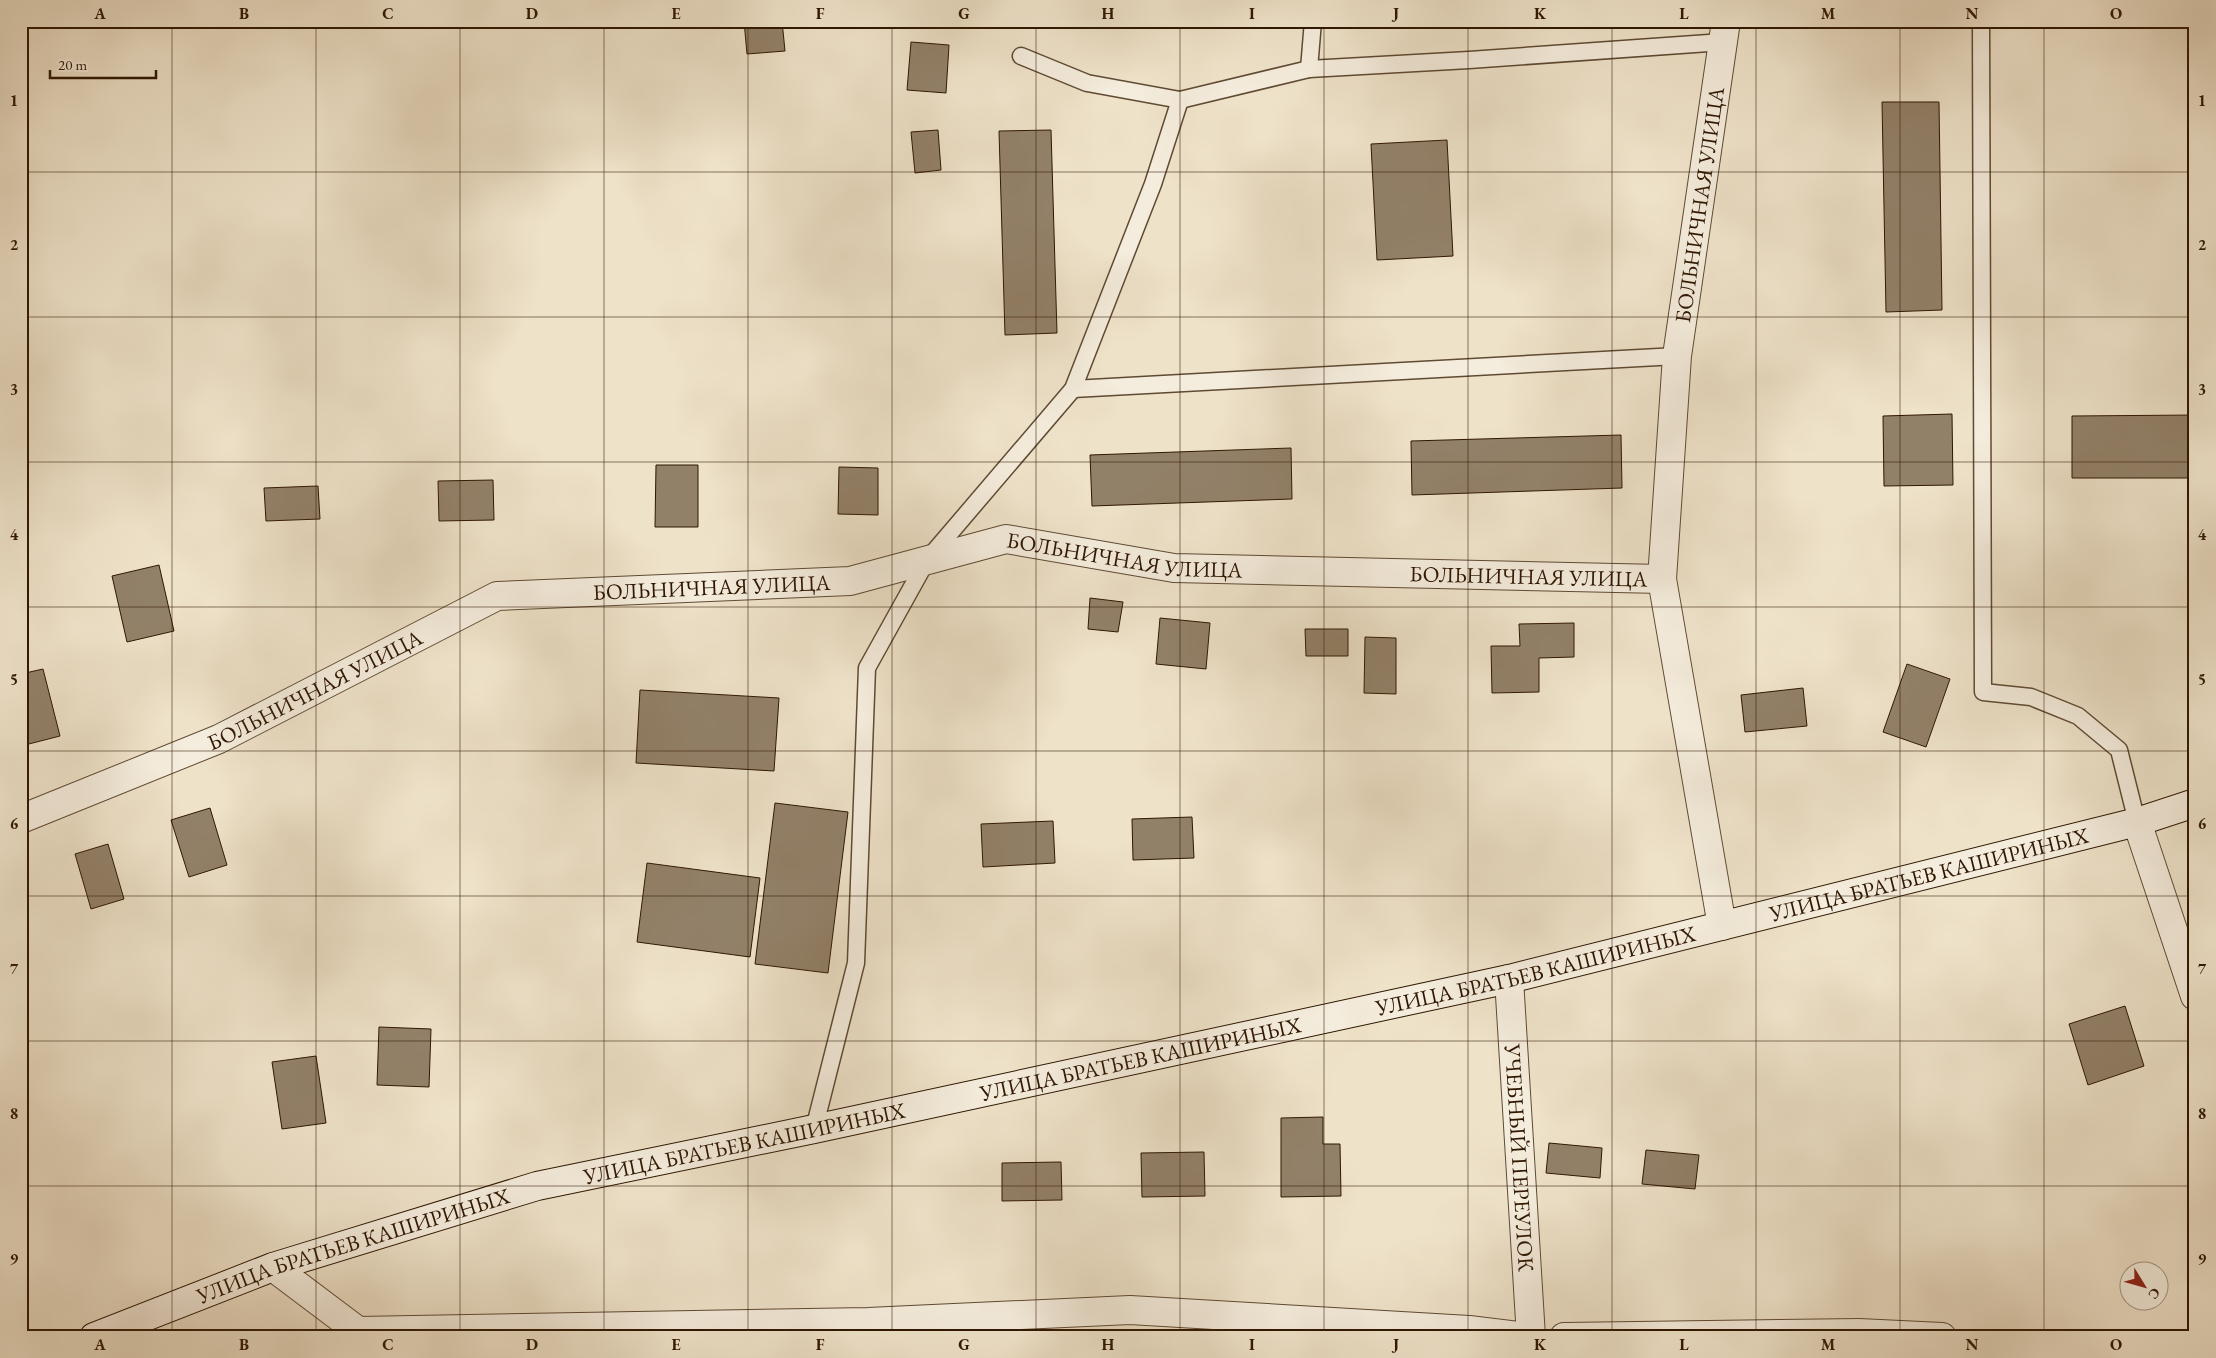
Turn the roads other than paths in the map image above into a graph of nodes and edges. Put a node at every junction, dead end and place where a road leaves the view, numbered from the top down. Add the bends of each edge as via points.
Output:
1 (1314, 21) edge
2 (1981, 21) edge
3 (1725, 32) edge
4 (1021, 56) dead end
5 (1309, 68) junction
6 (1180, 100) junction
7 (1677, 356) junction
8 (1072, 389) junction
9 (927, 560) junction
10 (1662, 579) junction
11 (2195, 803) edge
12 (21, 819) edge
13 (2137, 822) junction
14 (1722, 926) junction
15 (1509, 979) junction
16 (2195, 996) edge
17 (814, 1129) junction
18 (273, 1267) junction
19 (94, 1337) edge
20 (1528, 1337) edge
21 (1532, 1337) edge
22 (1564, 1337) edge
23 (1942, 1337) edge

1 - 5 lane
2 - 13 lane via 1983,692 2031,697 2078,716 2092,727 2119,750
3 - 5 lane via 1469,60
3 - 7 street, БОЛЬНИЧНАЯ УЛИЦА
4 - 6 lane via 1088,83
5 - 6 lane
6 - 8 lane via 1153,184
7 - 8 lane
7 - 10 street, БОЛЬНИЧНАЯ УЛИЦА
8 - 9 lane
9 - 10 street, БОЛЬНИЧНАЯ УЛИЦА via 1006,539 1174,568
9 - 12 street, БОЛЬНИЧНАЯ УЛИЦА via 850,581 497,596 219,739
9 - 17 lane via 867,668 856,962
10 - 14 street
11 - 13 street, УЛИЦА БРАТЬЕВ КАШИРИНЫХ
13 - 14 street, УЛИЦА БРАТЬЕВ КАШИРИНЫХ
13 - 16 street
14 - 15 street, УЛИЦА БРАТЬЕВ КАШИРИНЫХ
15 - 17 street, УЛИЦА БРАТЬЕВ КАШИРИНЫХ
15 - 21 street, УЧЕБНЫЙ ПЕРЕУЛОК
17 - 18 street, УЛИЦА БРАТЬЕВ КАШИРИНЫХ via 537,1186
18 - 19 street, УЛИЦА БРАТЬЕВ КАШИРИНЫХ
18 - 20 street via 358,1331 868,1322 1130,1310 1469,1330
22 - 23 street via 1859,1333

